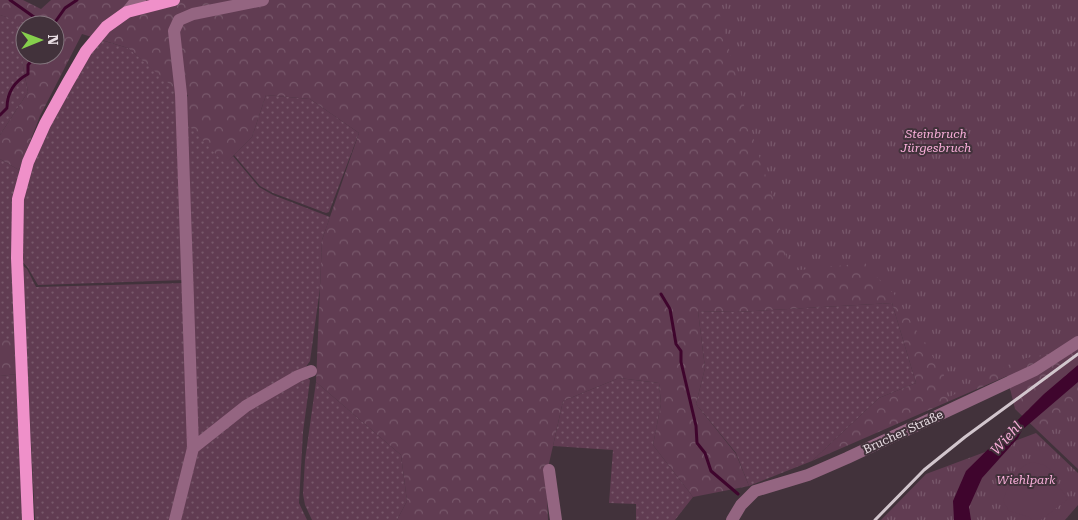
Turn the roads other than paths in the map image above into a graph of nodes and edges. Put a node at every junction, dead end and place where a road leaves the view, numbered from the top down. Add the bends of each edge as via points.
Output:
1 (140, 0) edge
2 (174, 0) edge
3 (263, 0) edge
4 (127, 12) junction
5 (1078, 342) edge
6 (311, 371) dead end
7 (193, 448) junction
8 (549, 470) dead end
9 (28, 520) edge
10 (175, 520) edge
11 (556, 520) edge
12 (732, 520) edge

1 - 4 street via 134,2
2 - 4 main road
3 - 7 street via 193,14 179,20 174,31 181,94
4 - 9 main road via 106,26 86,51 45,124 28,162 18,199 17,268
5 - 12 street, Brucher Straße via 1035,370 856,454 808,475 755,491
6 - 7 street via 246,406
7 - 10 street
8 - 11 street

